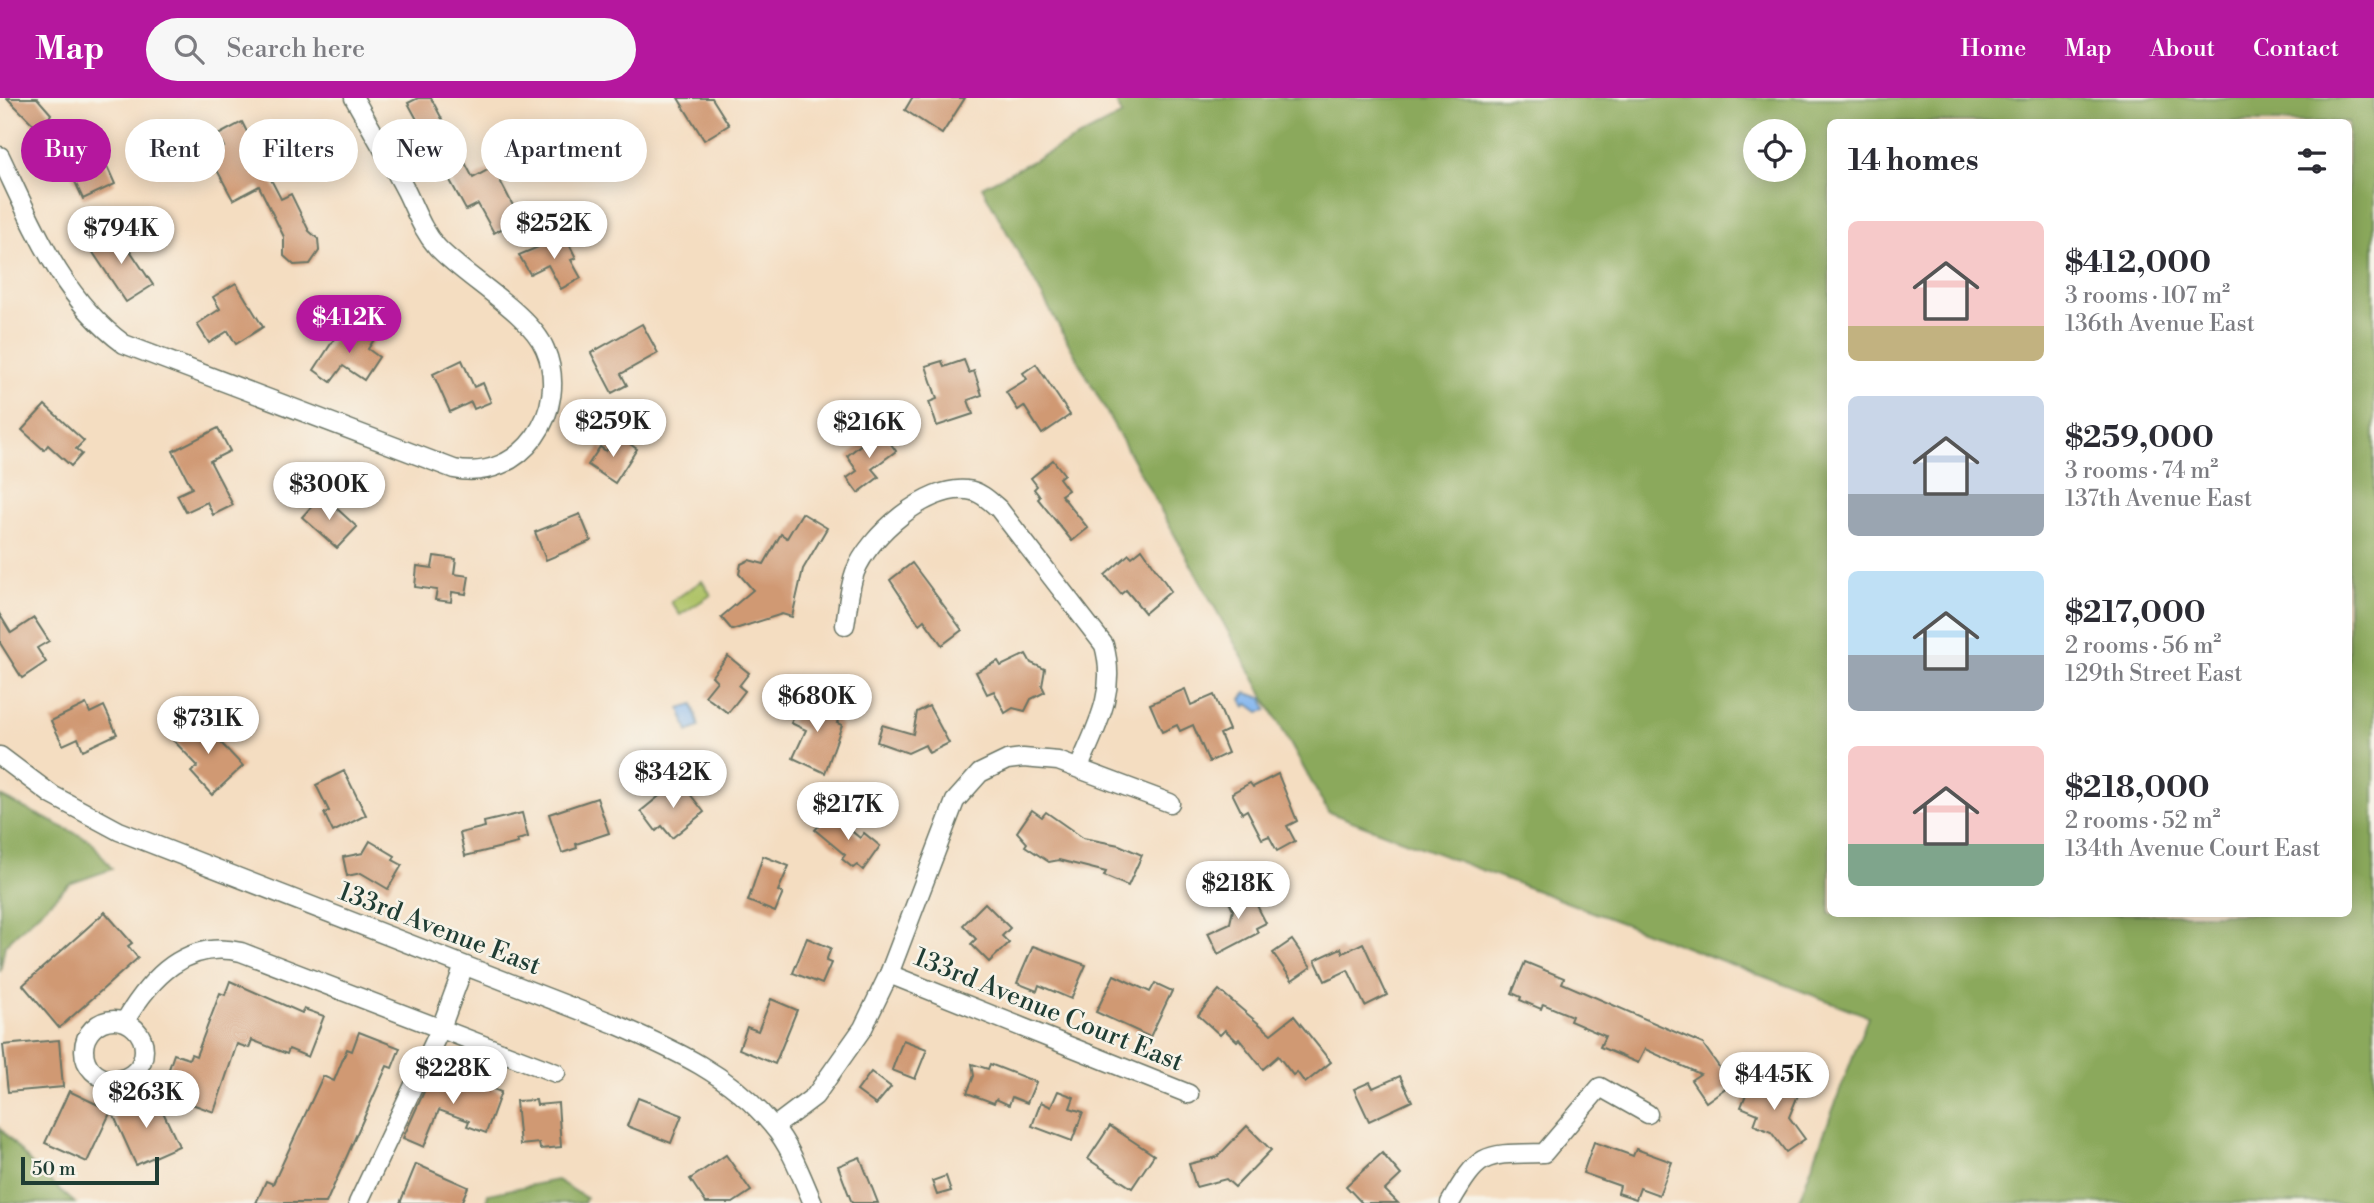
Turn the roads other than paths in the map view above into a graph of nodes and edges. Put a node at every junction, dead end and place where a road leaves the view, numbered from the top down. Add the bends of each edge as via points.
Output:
1 (354, 98) edge
2 (0, 156) edge
3 (845, 625) dead end
4 (0, 756) edge
5 (1079, 767) junction
6 (1170, 803) dead end
7 (464, 965) junction
8 (889, 974) junction
9 (125, 1021) dead end
10 (441, 1028) junction
11 (556, 1073) dead end
12 (1189, 1094) dead end
13 (1648, 1114) dead end
14 (774, 1127) junction
15 (358, 1203) edge
16 (813, 1203) edge
17 (1450, 1203) edge

1 - 2 street via 436,246 508,307 544,345 554,390 536,438 494,469 454,469 124,344 71,294
3 - 5 street via 854,574 883,529 946,492 969,490 999,509 1104,645 1110,685 1104,712
4 - 7 street, 133rd Avenue East via 52,795 118,831
5 - 6 street
5 - 8 street via 1040,758 1007,760 981,773 960,793
7 - 10 street
7 - 14 street, 133rd Avenue East via 682,1053 729,1082
8 - 12 street, 133rd Avenue Court East
8 - 14 street via 863,1028 832,1075 814,1096
9 - 10 street via 138,999 176,963 192,952 220,947
10 - 11 street
10 - 15 street
13 - 17 street via 1600,1087 1544,1153 1481,1159 1469,1169
14 - 16 street, 133rd Avenue East

